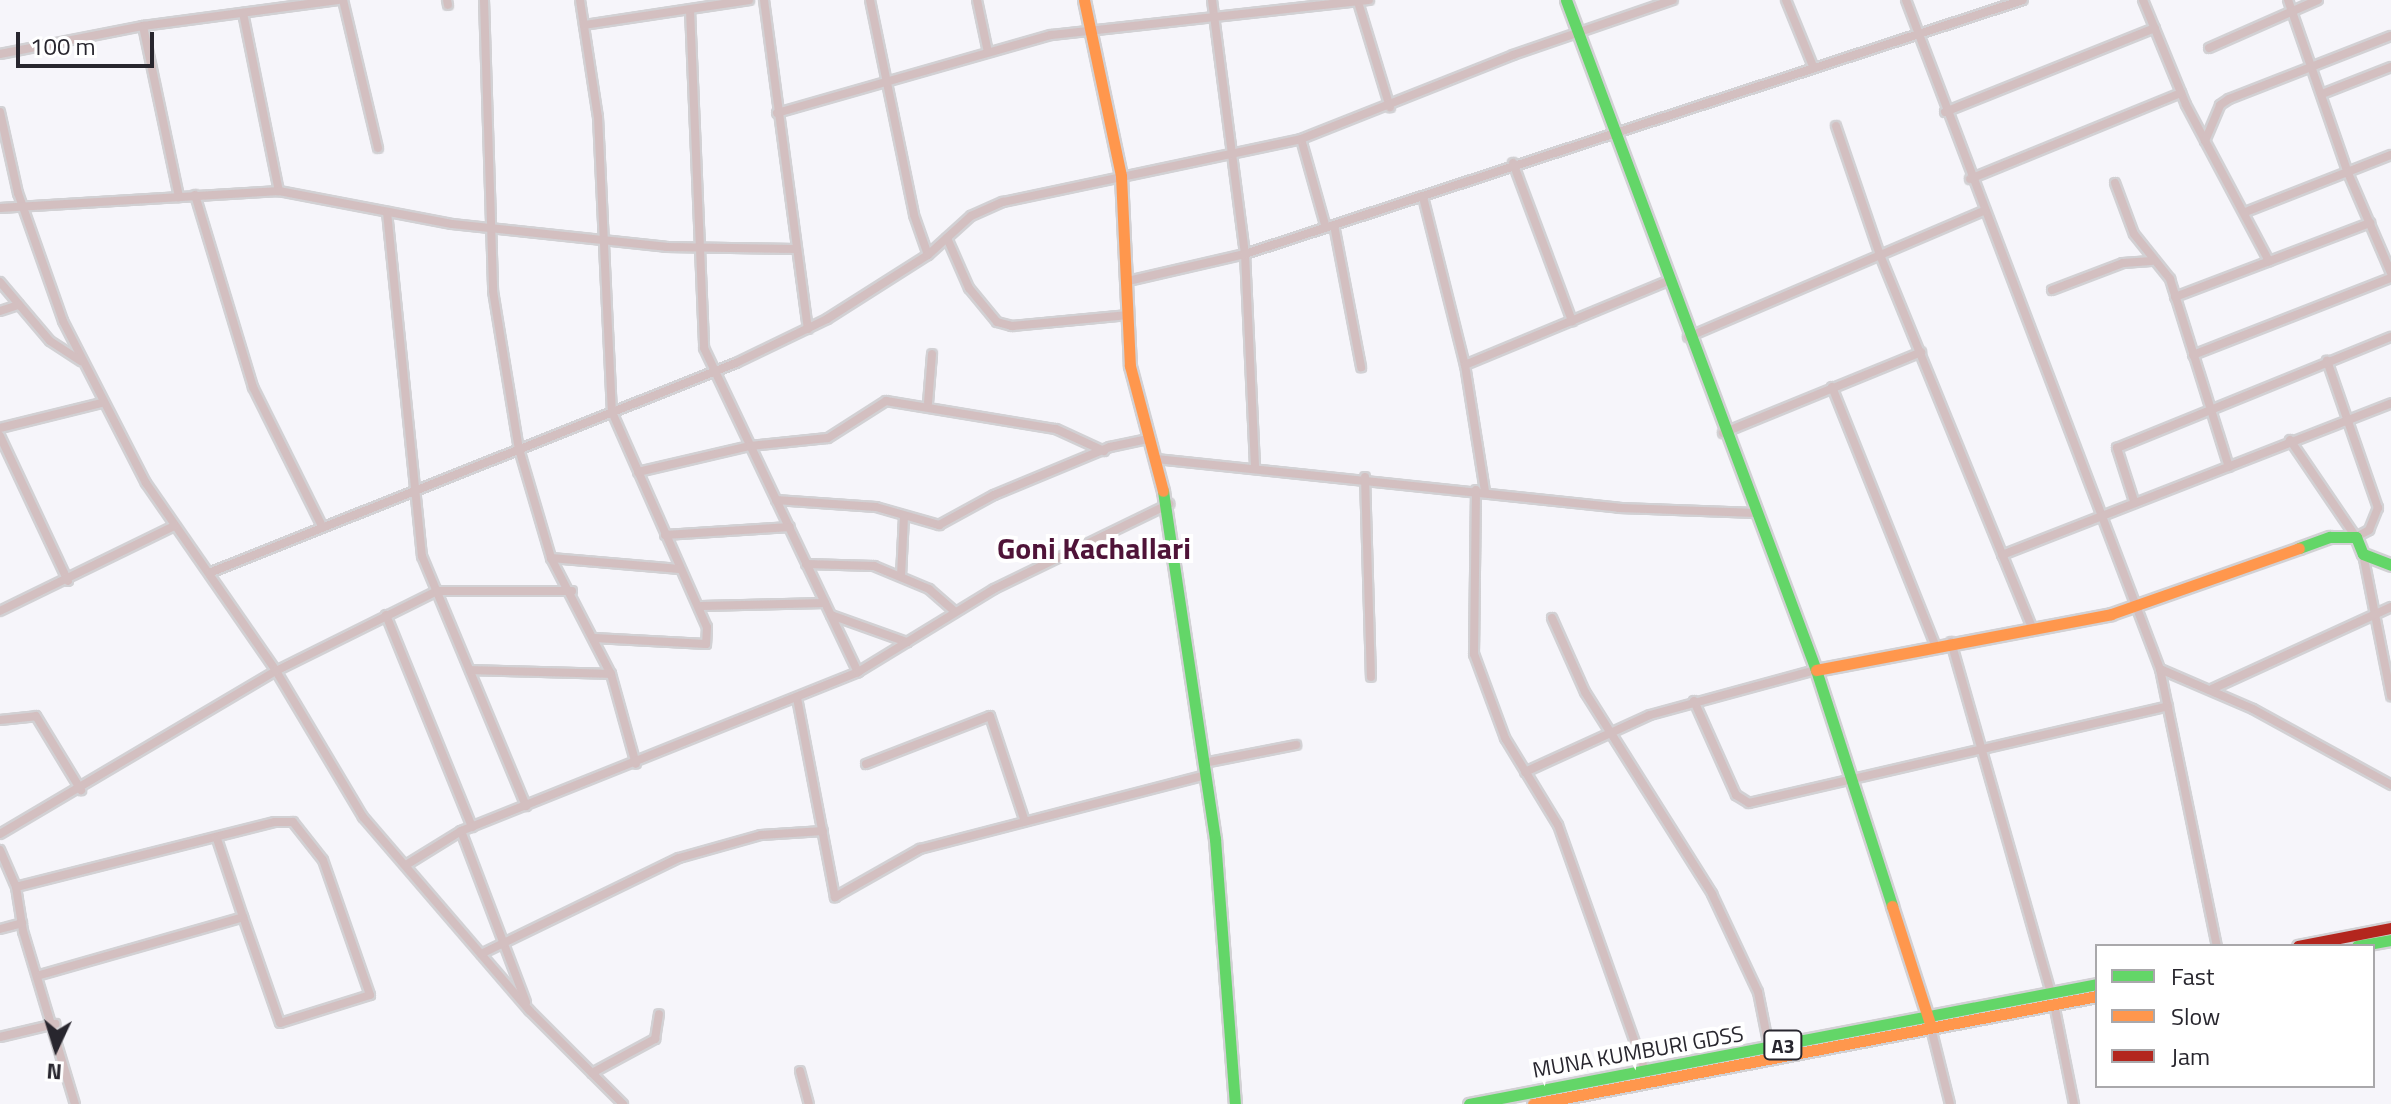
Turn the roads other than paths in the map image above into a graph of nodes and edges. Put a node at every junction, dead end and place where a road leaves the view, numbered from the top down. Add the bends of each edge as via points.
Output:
1 (341, 0) edge
2 (484, 0) edge
3 (580, 0) edge
4 (749, 0) edge
5 (764, 0) edge
6 (870, 0) edge
7 (977, 0) edge
8 (1084, 0) edge
9 (1212, 0) edge
10 (1289, 0) edge
11 (1369, 0) edge
12 (1566, 0) edge
13 (1673, 0) edge
14 (1786, 0) edge
15 (1906, 0) edge
16 (2023, 0) edge
17 (2143, 0) edge
18 (2288, 0) edge
19 (2318, 0) edge
20 (1358, 2) edge
21 (690, 10) junction
22 (2292, 10) junction
23 (1289, 11) junction
24 (243, 13) junction
25 (1213, 15) junction
26 (584, 25) junction
27 (143, 26) junction
28 (1090, 27) junction
29 (2155, 28) junction
30 (1919, 33) junction
31 (1578, 34) junction
32 (2391, 36) edge
33 (2209, 48) dead end
34 (988, 52) junction
35 (0, 54) edge
36 (1813, 66) junction
37 (2312, 66) junction
38 (2391, 67) edge
39 (890, 82) junction
40 (2181, 93) junction
41 (2322, 94) junction
42 (1390, 107) junction
43 (0, 112) edge
44 (1945, 112) junction
45 (777, 113) junction
46 (1836, 126) dead end
47 (1613, 131) junction
48 (1301, 139) junction
49 (2205, 141) junction
50 (378, 148) dead end
51 (1228, 155) junction
52 (2391, 155) edge
53 (1513, 163) junction
54 (2348, 173) junction
55 (1121, 176) junction
56 (1970, 179) junction
57 (2115, 183) dead end
58 (279, 191) junction
59 (195, 195) junction
60 (179, 197) junction
61 (1423, 197) junction
62 (0, 208) edge
63 (25, 209) junction
64 (1984, 211) junction
65 (2248, 211) junction
66 (387, 212) junction
67 (2370, 223) junction
68 (1330, 226) junction
69 (489, 227) junction
70 (947, 238) junction
71 (601, 239) junction
72 (2391, 246) edge
73 (699, 247) junction
74 (796, 249) junction
75 (2381, 250) junction
76 (1245, 254) junction
77 (928, 255) junction
78 (1880, 255) junction
79 (2151, 261) junction
80 (2269, 261) junction
81 (2391, 275) edge
82 (1670, 280) junction
83 (1128, 281) junction
84 (0, 282) edge
85 (2052, 290) dead end
86 (2175, 297) junction
87 (19, 305) junction
88 (0, 311) edge
89 (1128, 315) junction
90 (1572, 321) junction
91 (808, 329) junction
92 (1688, 337) junction
93 (2391, 337) edge
94 (1921, 352) junction
95 (932, 354) dead end
96 (2193, 355) junction
97 (2327, 361) junction
98 (81, 362) junction
99 (1465, 365) junction
100 (1361, 367) dead end
101 (718, 370) junction
102 (1832, 387) junction
103 (101, 403) junction
104 (928, 403) junction
105 (2391, 403) edge
106 (2209, 406) junction
107 (612, 412) junction
108 (2345, 417) junction
109 (0, 428) edge
110 (1723, 433) junction
111 (0, 436) edge
112 (1147, 439) junction
113 (2290, 440) junction
114 (750, 446) junction
115 (519, 449) junction
116 (1104, 451) junction
117 (1156, 459) junction
118 (1255, 467) junction
119 (2229, 467) junction
120 (638, 472) junction
121 (1365, 477) junction
122 (417, 489) junction
123 (1480, 490) junction
124 (776, 500) junction
125 (2134, 501) junction
126 (1169, 504) junction
127 (1756, 513) junction
128 (904, 516) junction
129 (2099, 517) junction
130 (321, 524) junction
131 (174, 526) junction
132 (790, 527) junction
133 (665, 535) junction
134 (2356, 537) junction
135 (2363, 554) junction
136 (2002, 555) junction
137 (551, 558) junction
138 (806, 564) junction
139 (2391, 565) edge
140 (680, 569) junction
141 (209, 573) junction
142 (901, 576) junction
143 (68, 581) junction
144 (437, 591) junction
145 (572, 591) junction
146 (825, 603) junction
147 (702, 606) junction
148 (2137, 607) junction
149 (2391, 607) edge
150 (2376, 610) junction
151 (0, 611) edge
152 (954, 611) junction
153 (386, 615) junction
154 (831, 615) junction
155 (1552, 618) dead end
156 (2032, 628) junction
157 (594, 638) junction
158 (907, 642) junction
159 (1951, 642) junction
160 (1935, 645) junction
161 (2160, 669) junction
162 (471, 670) junction
163 (1816, 670) junction
164 (276, 671) junction
165 (858, 672) junction
166 (611, 674) junction
167 (1371, 677) dead end
168 (2212, 689) junction
169 (2391, 696) edge
170 (797, 698) junction
171 (1694, 701) junction
172 (2168, 706) junction
173 (0, 720) edge
174 (1609, 731) junction
175 (1296, 745) dead end
176 (1979, 746) junction
177 (636, 764) junction
178 (866, 764) dead end
179 (1205, 769) junction
180 (1525, 772) junction
181 (1851, 777) junction
182 (2391, 785) edge
183 (81, 790) junction
184 (526, 806) junction
185 (1024, 819) junction
186 (472, 827) junction
187 (461, 831) junction
188 (823, 831) junction
189 (0, 834) edge
190 (217, 839) junction
191 (0, 850) edge
192 (406, 865) junction
193 (16, 887) junction
194 (243, 917) junction
195 (22, 923) junction
196 (2391, 928) edge
197 (0, 929) edge
198 (502, 939) junction
199 (2391, 940) edge
200 (2217, 944) edge
201 (2308, 944) edge
202 (2368, 944) edge
203 (481, 954) junction
204 (40, 975) junction
205 (2095, 985) edge
206 (2095, 996) edge
207 (2052, 998) junction
208 (529, 1010) junction
209 (659, 1014) dead end
210 (1929, 1022) junction
211 (55, 1024) junction
212 (0, 1037) edge
213 (1770, 1048) junction
214 (800, 1071) dead end
215 (1645, 1071) junction
216 (592, 1073) junction
217 (75, 1104) edge
218 (622, 1104) edge
219 (809, 1104) edge
220 (1235, 1104) edge
221 (1469, 1104) edge
222 (1533, 1104) edge
223 (1950, 1104) edge
224 (2074, 1104) edge

1 - 24 street
1 - 50 street
2 - 69 street via 492,103
3 - 26 street
4 - 21 street
5 - 45 street
6 - 39 street
7 - 34 street
8 - 28 main road
9 - 25 street
10 - 23 street
11 - 20 street
12 - 31 main road
13 - 31 street
14 - 36 street
15 - 30 street
16 - 30 street
17 - 29 street
18 - 22 street
19 - 22 street
20 - 23 street
20 - 42 street
21 - 26 street
21 - 73 street
22 - 33 street
22 - 37 street
23 - 25 street
24 - 27 street
24 - 58 street
25 - 28 street
25 - 51 street
26 - 71 street via 598,117
27 - 35 street
27 - 60 street
28 - 34 street
28 - 55 main road
29 - 40 street
29 - 44 street
30 - 36 street
30 - 44 street
31 - 42 street
31 - 47 main road
32 - 37 street
34 - 39 street
36 - 47 street
37 - 41 street
37 - 49 street via 2220,105
38 - 41 street
39 - 45 street
39 - 77 street via 914,215
40 - 49 street
40 - 56 street
41 - 54 street
42 - 48 street
43 - 63 street
44 - 56 street
45 - 74 street
46 - 78 street
47 - 53 street
47 - 82 main road
48 - 51 street
48 - 68 street
49 - 65 street
51 - 55 street
51 - 76 street
52 - 54 street
53 - 61 street
53 - 90 street
54 - 65 street
54 - 67 street
55 - 70 street via 1003,202 971,216
55 - 83 main road
56 - 64 street
57 - 79 street
58 - 59 street
58 - 66 street
59 - 60 street
59 - 130 street via 253,387
60 - 63 street
61 - 68 street
61 - 99 street
62 - 63 street
63 - 98 street
64 - 78 street
64 - 129 street
65 - 80 street
66 - 69 street
66 - 122 street
67 - 75 street
67 - 80 street
68 - 76 street
68 - 100 street
69 - 71 street
69 - 115 street via 499,346
70 - 77 street
70 - 89 street via 969,288 997,322 1012,326
71 - 73 street
71 - 107 street
72 - 75 street
73 - 74 street
73 - 101 street via 704,348
74 - 91 street
75 - 81 street
76 - 83 street
76 - 118 street
77 - 91 street
78 - 92 street
78 - 94 street
79 - 85 street via 2123,263
79 - 86 street via 2170,279
80 - 86 street
81 - 96 street
82 - 90 street
82 - 92 main road
83 - 89 main road
84 - 87 street
86 - 96 street
87 - 88 street
87 - 98 street via 50,341
89 - 112 main road via 1130,366
90 - 99 street
91 - 101 street
92 - 110 main road
93 - 97 street
94 - 102 street
94 - 136 street
95 - 104 street
96 - 106 street
97 - 106 street
97 - 108 street
98 - 103 street
99 - 123 street
101 - 107 street
101 - 114 street
102 - 110 street
102 - 160 street
103 - 109 street
103 - 131 street
104 - 114 street via 886,401 828,438
104 - 116 street via 977,420 1056,429
105 - 108 street
106 - 119 street
106 - 125 street via 2117,448
107 - 115 street
107 - 120 street
108 - 113 street
108 - 134 street via 2378,508 2369,530
110 - 127 main road
111 - 143 street
112 - 116 street
112 - 117 main road
113 - 119 street
113 - 134 street
114 - 120 street
114 - 124 street
115 - 122 street
115 - 137 street
116 - 128 street via 994,495 939,525
117 - 118 street
117 - 126 main road
118 - 121 street
119 - 125 street
120 - 133 street
121 - 123 street
121 - 167 street
122 - 130 street
122 - 144 street via 422,556
123 - 127 street via 1633,509
123 - 180 street via 1474,654
124 - 128 street via 876,507
124 - 132 street
125 - 129 street
126 - 152 street
126 - 179 main road
127 - 163 main road
128 - 142 street
129 - 136 street
129 - 148 street
130 - 141 street
131 - 141 street
131 - 143 street
132 - 133 street
132 - 138 street
133 - 140 street
134 - 135 main road
134 - 148 main road via 2330,537
135 - 139 main road
135 - 150 street
136 - 156 street
137 - 140 street
137 - 145 street
138 - 142 street via 874,566
138 - 146 street
140 - 147 street
141 - 164 street
142 - 152 street
143 - 151 street
144 - 145 street
144 - 153 street
144 - 162 street
145 - 157 street
146 - 147 street
146 - 154 street
147 - 157 street via 706,644
148 - 156 main road
148 - 161 street
149 - 150 street
150 - 168 street
150 - 169 street
152 - 158 street
153 - 164 street
153 - 186 street
154 - 158 street
154 - 165 street
155 - 174 street
156 - 159 main road
157 - 166 street
158 - 165 street
159 - 160 main road
159 - 176 street
160 - 163 main road
161 - 168 street
161 - 172 street
162 - 166 street
162 - 184 street
163 - 171 street
163 - 181 main road
164 - 183 street
164 - 192 street via 337,778
165 - 170 street
166 - 177 street
168 - 182 street
170 - 177 street
170 - 188 street
171 - 174 street
171 - 181 street via 1740,802
172 - 176 street
172 - 200 street
173 - 183 street via 36,716
174 - 180 street
174 - 213 street via 1712,894 1758,992
175 - 179 street
176 - 181 street
176 - 207 street
177 - 184 street
178 - 185 street via 990,716
179 - 185 street
179 - 220 main road
180 - 215 street via 1558,825
181 - 210 main road
183 - 189 street
184 - 186 street
185 - 188 street via 905,854 835,897
186 - 187 street
187 - 192 street
187 - 198 street
188 - 198 street via 761,835 679,858
190 - 193 street
190 - 194 street
190 - 194 street via 293,822 323,860 370,995 280,1023
191 - 193 street
192 - 203 street
193 - 195 street
194 - 204 street
195 - 197 street
195 - 204 street
196 - 201 main road
198 - 203 street
198 - 208 street
199 - 202 main road
203 - 208 street
204 - 211 street
205 - 207 main road, MUNA KUMBURI GDSS / A3
206 - 207 main road, MUNA KUMBURI GDSS / A3
207 - 210 main road, MUNA KUMBURI GDSS / A3
207 - 224 street
208 - 216 street
209 - 216 street via 655,1039
210 - 213 main road, MUNA KUMBURI GDSS / A3
210 - 222 main road, MUNA KUMBURI GDSS / A3
210 - 223 street
211 - 212 street
211 - 217 street
213 - 215 main road, MUNA KUMBURI GDSS / A3
214 - 219 street
215 - 221 main road, MUNA KUMBURI GDSS / A3
216 - 218 street

